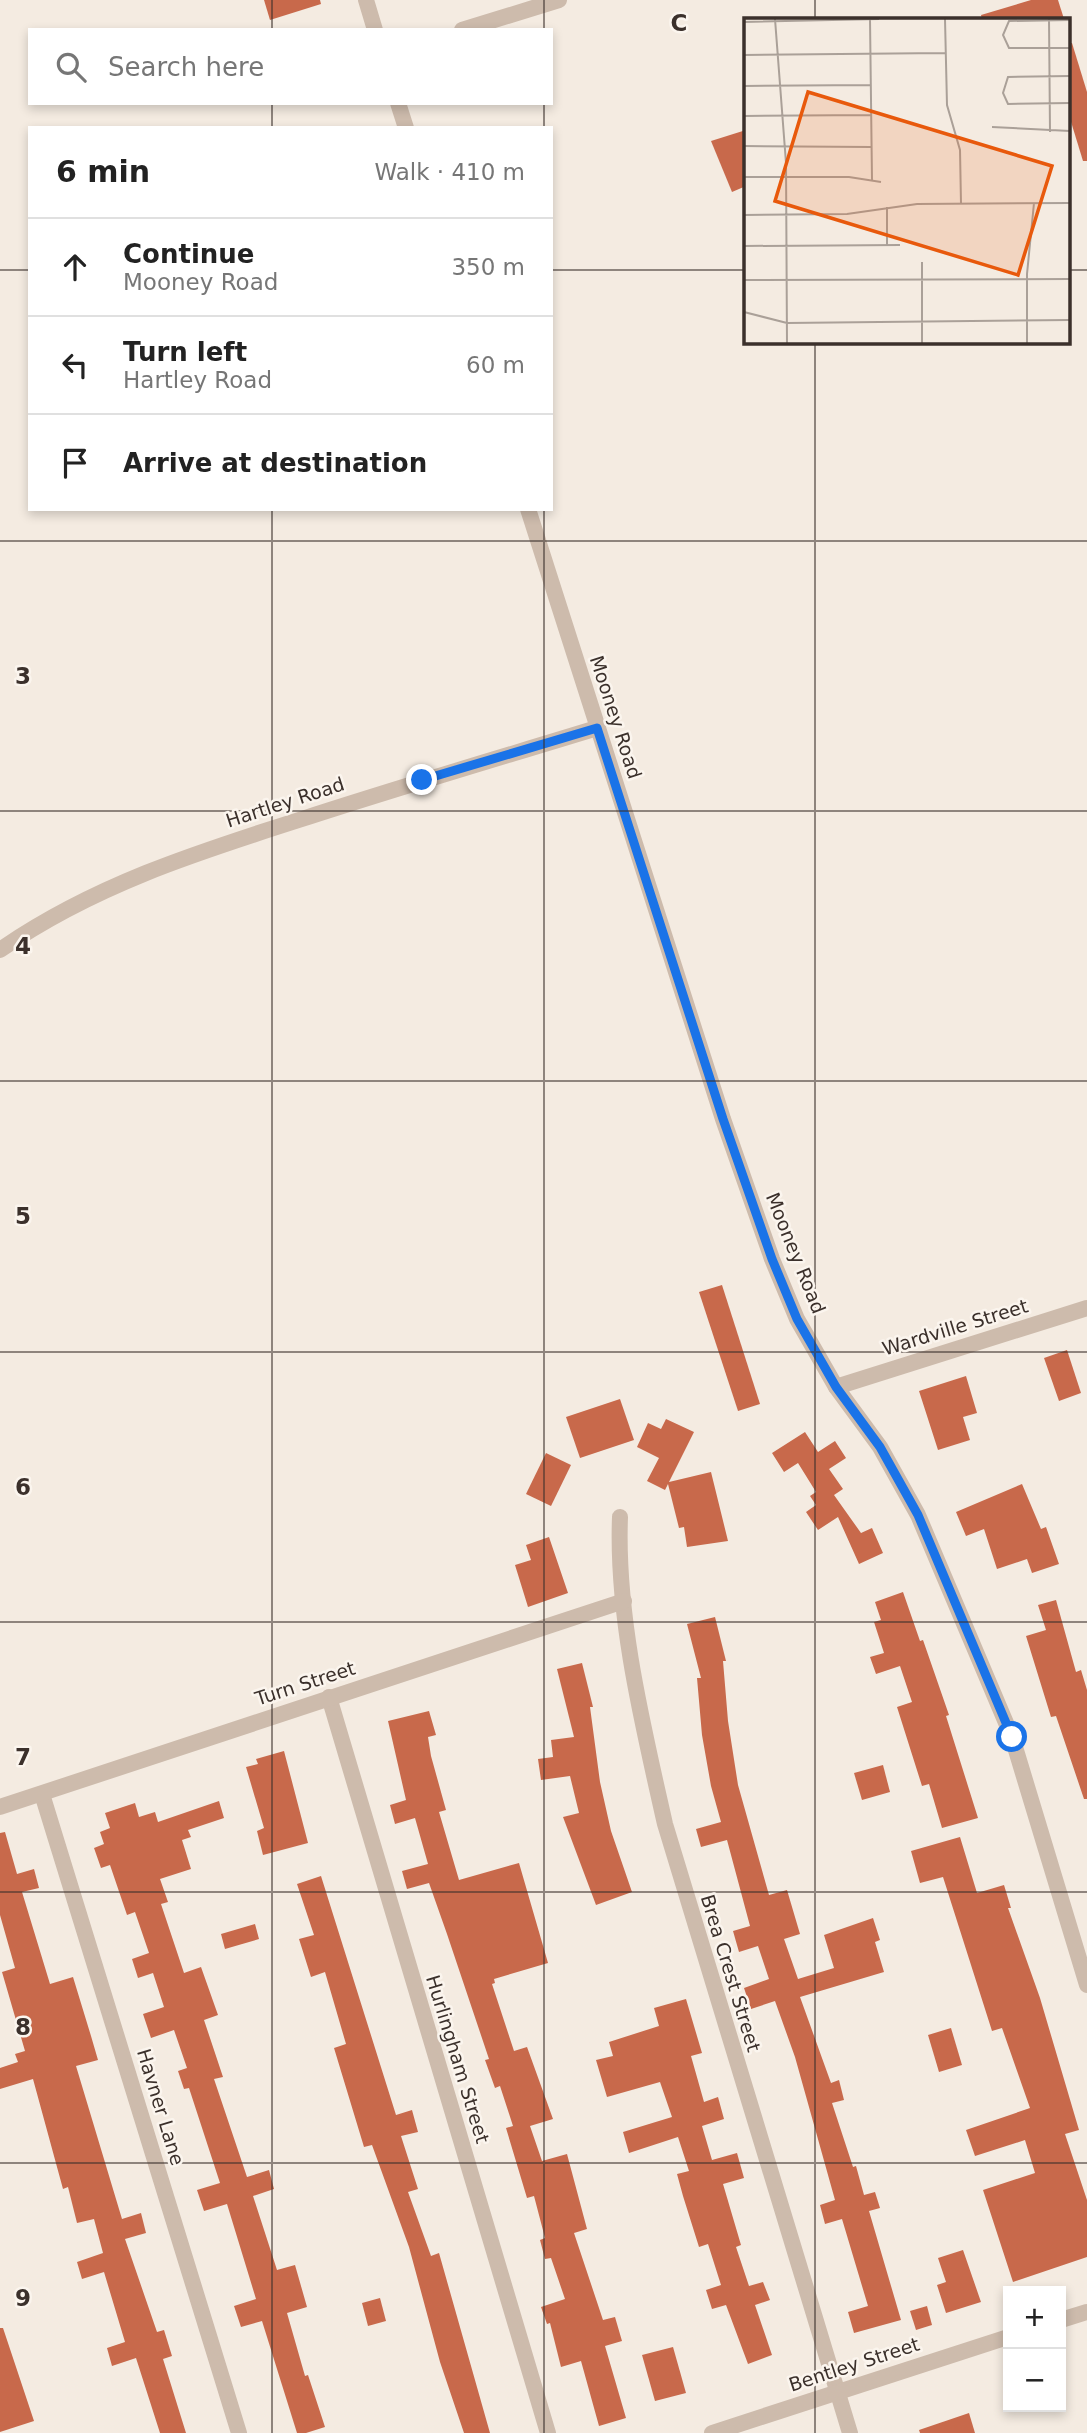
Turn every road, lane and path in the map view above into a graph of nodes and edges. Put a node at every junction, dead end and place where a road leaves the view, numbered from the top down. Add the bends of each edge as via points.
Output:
1 (366, 0) edge
2 (559, 0) edge
3 (374, 28) edge
4 (468, 28) edge
5 (399, 105) edge
6 (405, 126) edge
7 (529, 511) edge
8 (597, 728) junction
9 (0, 950) edge
10 (1087, 1308) edge
11 (836, 1387) junction
12 (620, 1517) dead end
13 (624, 1601) junction
14 (328, 1697) junction
15 (42, 1794) junction
16 (0, 1807) edge
17 (1087, 1985) edge
18 (1087, 2312) edge
19 (1066, 2318) edge
20 (1003, 2339) edge
21 (837, 2391) junction
22 (239, 2433) edge
23 (548, 2433) edge
24 (712, 2433) edge
25 (850, 2433) edge

1 - 3 street
2 - 4 street
5 - 6 street
7 - 8 street, Mooney Road
8 - 9 street, Hartley Road via 158,866 66,907
8 - 11 street, Mooney Road via 768,1248 797,1319
10 - 11 street, Wardville Street
11 - 17 street, Mooney Road via 880,1447 918,1515 1012,1737
12 - 13 street, Brea Crest Street via 618,1565
13 - 14 street, Turn Street
13 - 21 street, Brea Crest Street via 665,1824
14 - 15 street, Turn Street
14 - 23 street, Hurlingham Street
15 - 16 street, Turn Street
15 - 22 street, Havner Lane
18 - 19 street
20 - 21 street, Bentley Street
21 - 24 street, Bentley Street
21 - 25 street, Brea Crest Street

